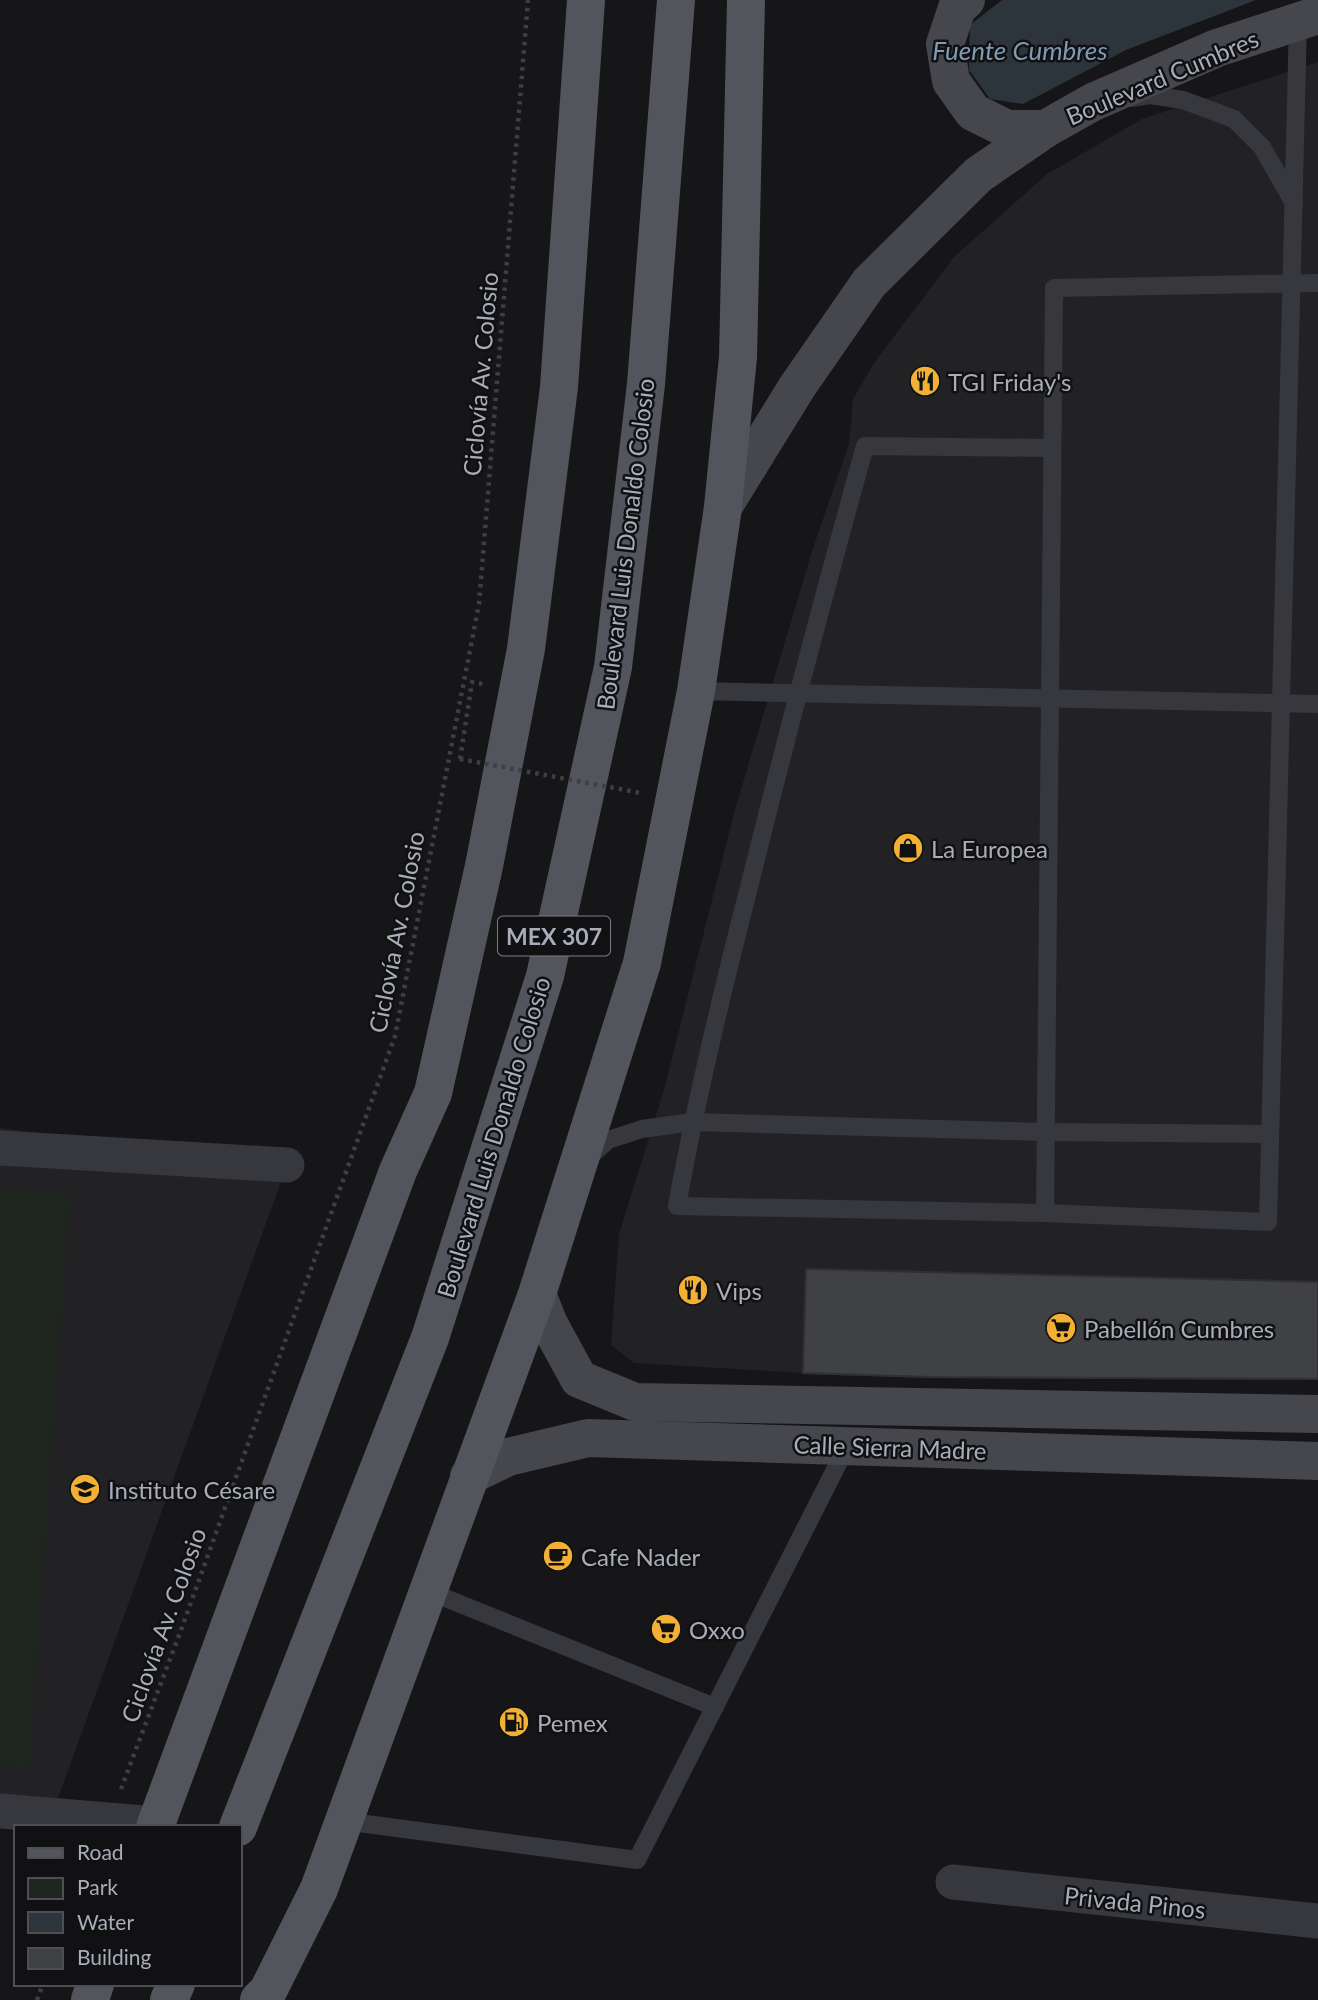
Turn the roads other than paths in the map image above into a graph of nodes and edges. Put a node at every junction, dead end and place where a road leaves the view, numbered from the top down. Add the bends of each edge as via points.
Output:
1 (586, 0) edge
2 (676, 0) edge
3 (746, 0) edge
4 (966, 0) edge
5 (1308, 19) edge
6 (1093, 102) junction
7 (1045, 129) junction
8 (1294, 203) junction
9 (1292, 283) junction
10 (1318, 283) edge
11 (1052, 449) junction
12 (723, 507) junction
13 (696, 691) junction
14 (797, 692) junction
15 (1050, 700) junction
16 (1281, 704) junction
17 (1318, 704) edge
18 (692, 1122) junction
19 (1046, 1132) junction
20 (1270, 1134) junction
21 (0, 1148) edge
22 (579, 1164) junction
23 (287, 1165) dead end
24 (1045, 1213) junction
25 (537, 1294) junction
26 (635, 1402) junction
27 (1318, 1415) edge
28 (633, 1439) junction
29 (847, 1446) junction
30 (1318, 1461) edge
31 (470, 1476) junction
32 (428, 1591) junction
33 (715, 1707) junction
34 (0, 1811) edge
35 (344, 1821) junction
36 (155, 1825) edge
37 (238, 1825) edge
38 (953, 1882) dead end
39 (1318, 1921) edge
40 (259, 2000) edge

1 - 36 main road, MEX 307 via 558,387 526,649 433,1093 398,1171
2 - 37 main road, Boulevard Luis Donaldo Colosio / MEX 307 via 646,384 613,667 545,975 430,1338
3 - 12 main road via 738,356
4 - 7 main road via 957,8 945,44 951,81 973,112 1007,129
5 - 6 main road, Boulevard Cumbres via 1217,48
5 - 8 lane
6 - 7 main road, Boulevard Cumbres
6 - 8 lane via 1150,95 1183,100 1234,119 1262,147
7 - 12 main road, Boulevard Cumbres via 978,174 869,283 797,387
8 - 9 lane
9 - 10 lane
9 - 11 lane via 1055,288
9 - 16 lane
11 - 14 lane via 865,446
11 - 15 lane
12 - 13 main road
13 - 14 lane
13 - 22 main road via 642,963
14 - 15 lane
14 - 18 lane
15 - 16 lane
15 - 19 lane
16 - 17 lane
16 - 20 lane
18 - 19 lane
18 - 22 lane via 642,1129 608,1140
18 - 24 lane via 677,1206
19 - 20 lane
19 - 24 lane
20 - 24 lane via 1268,1222
21 - 23 street
22 - 25 main road
25 - 26 main road, Calle Sierra Madre via 579,1379
25 - 31 main road
26 - 27 main road, Calle Sierra Madre
26 - 28 street
28 - 29 main road, Calle Sierra Madre
28 - 31 main road, Calle Sierra Madre via 588,1438 508,1457
29 - 30 main road, Calle Sierra Madre
29 - 33 lane
31 - 32 main road
32 - 33 lane
32 - 35 main road
33 - 35 lane via 637,1860
34 - 36 street
35 - 40 main road via 319,1889 268,1991
38 - 39 street, Privada Pinos

